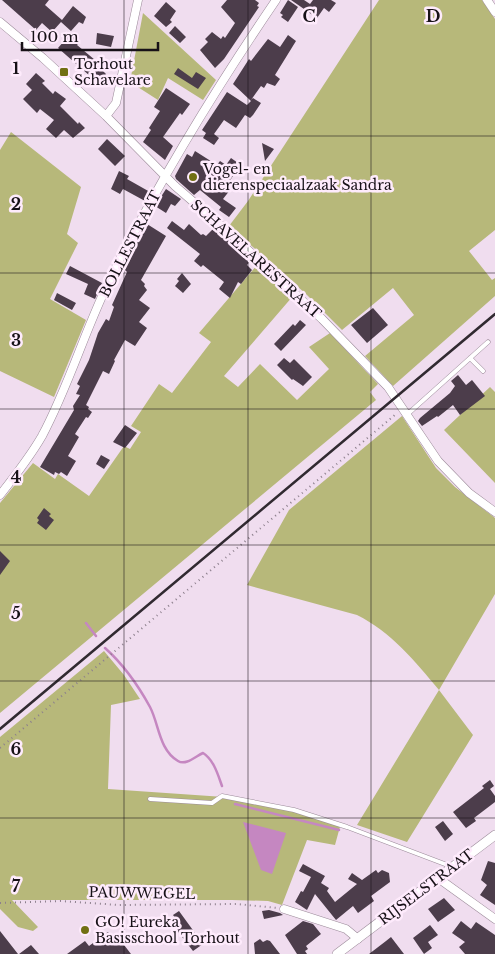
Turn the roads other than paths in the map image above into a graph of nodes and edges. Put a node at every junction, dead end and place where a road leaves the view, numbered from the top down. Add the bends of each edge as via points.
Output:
1 (138, 0) edge
2 (276, 0) edge
3 (487, 0) edge
4 (495, 12) edge
5 (0, 22) edge
6 (106, 116) junction
7 (165, 176) junction
8 (488, 342) dead end
9 (470, 358) junction
10 (483, 371) dead end
11 (406, 412) junction
12 (0, 495) edge
13 (495, 512) edge
14 (150, 799) dead end
15 (495, 835) edge
16 (452, 867) junction
17 (438, 878) junction
18 (284, 909) road end
19 (495, 919) edge
20 (358, 939) junction
21 (337, 954) edge

1 - 6 street via 116,103
2 - 7 street, BOLLESTRAAT via 230,68
3 - 4 street
5 - 6 street, SCHAVELARESTRAAT
6 - 7 street, SCHAVELARESTRAAT
7 - 11 street, SCHAVELARESTRAAT via 322,319 388,387
7 - 12 street, BOLLESTRAAT via 112,275 41,437
8 - 9 lane
9 - 10 lane
9 - 11 lane via 410,412
11 - 13 street, SCHAVELARESTRAAT via 443,466 469,493
14 - 16 lane via 212,803 222,796 294,810
15 - 16 street, RIJSELSTRAAT
16 - 17 street, RIJSELSTRAAT
17 - 19 street
17 - 20 street, RIJSELSTRAAT
18 - 20 street via 346,929
20 - 21 street, RIJSELSTRAAT

